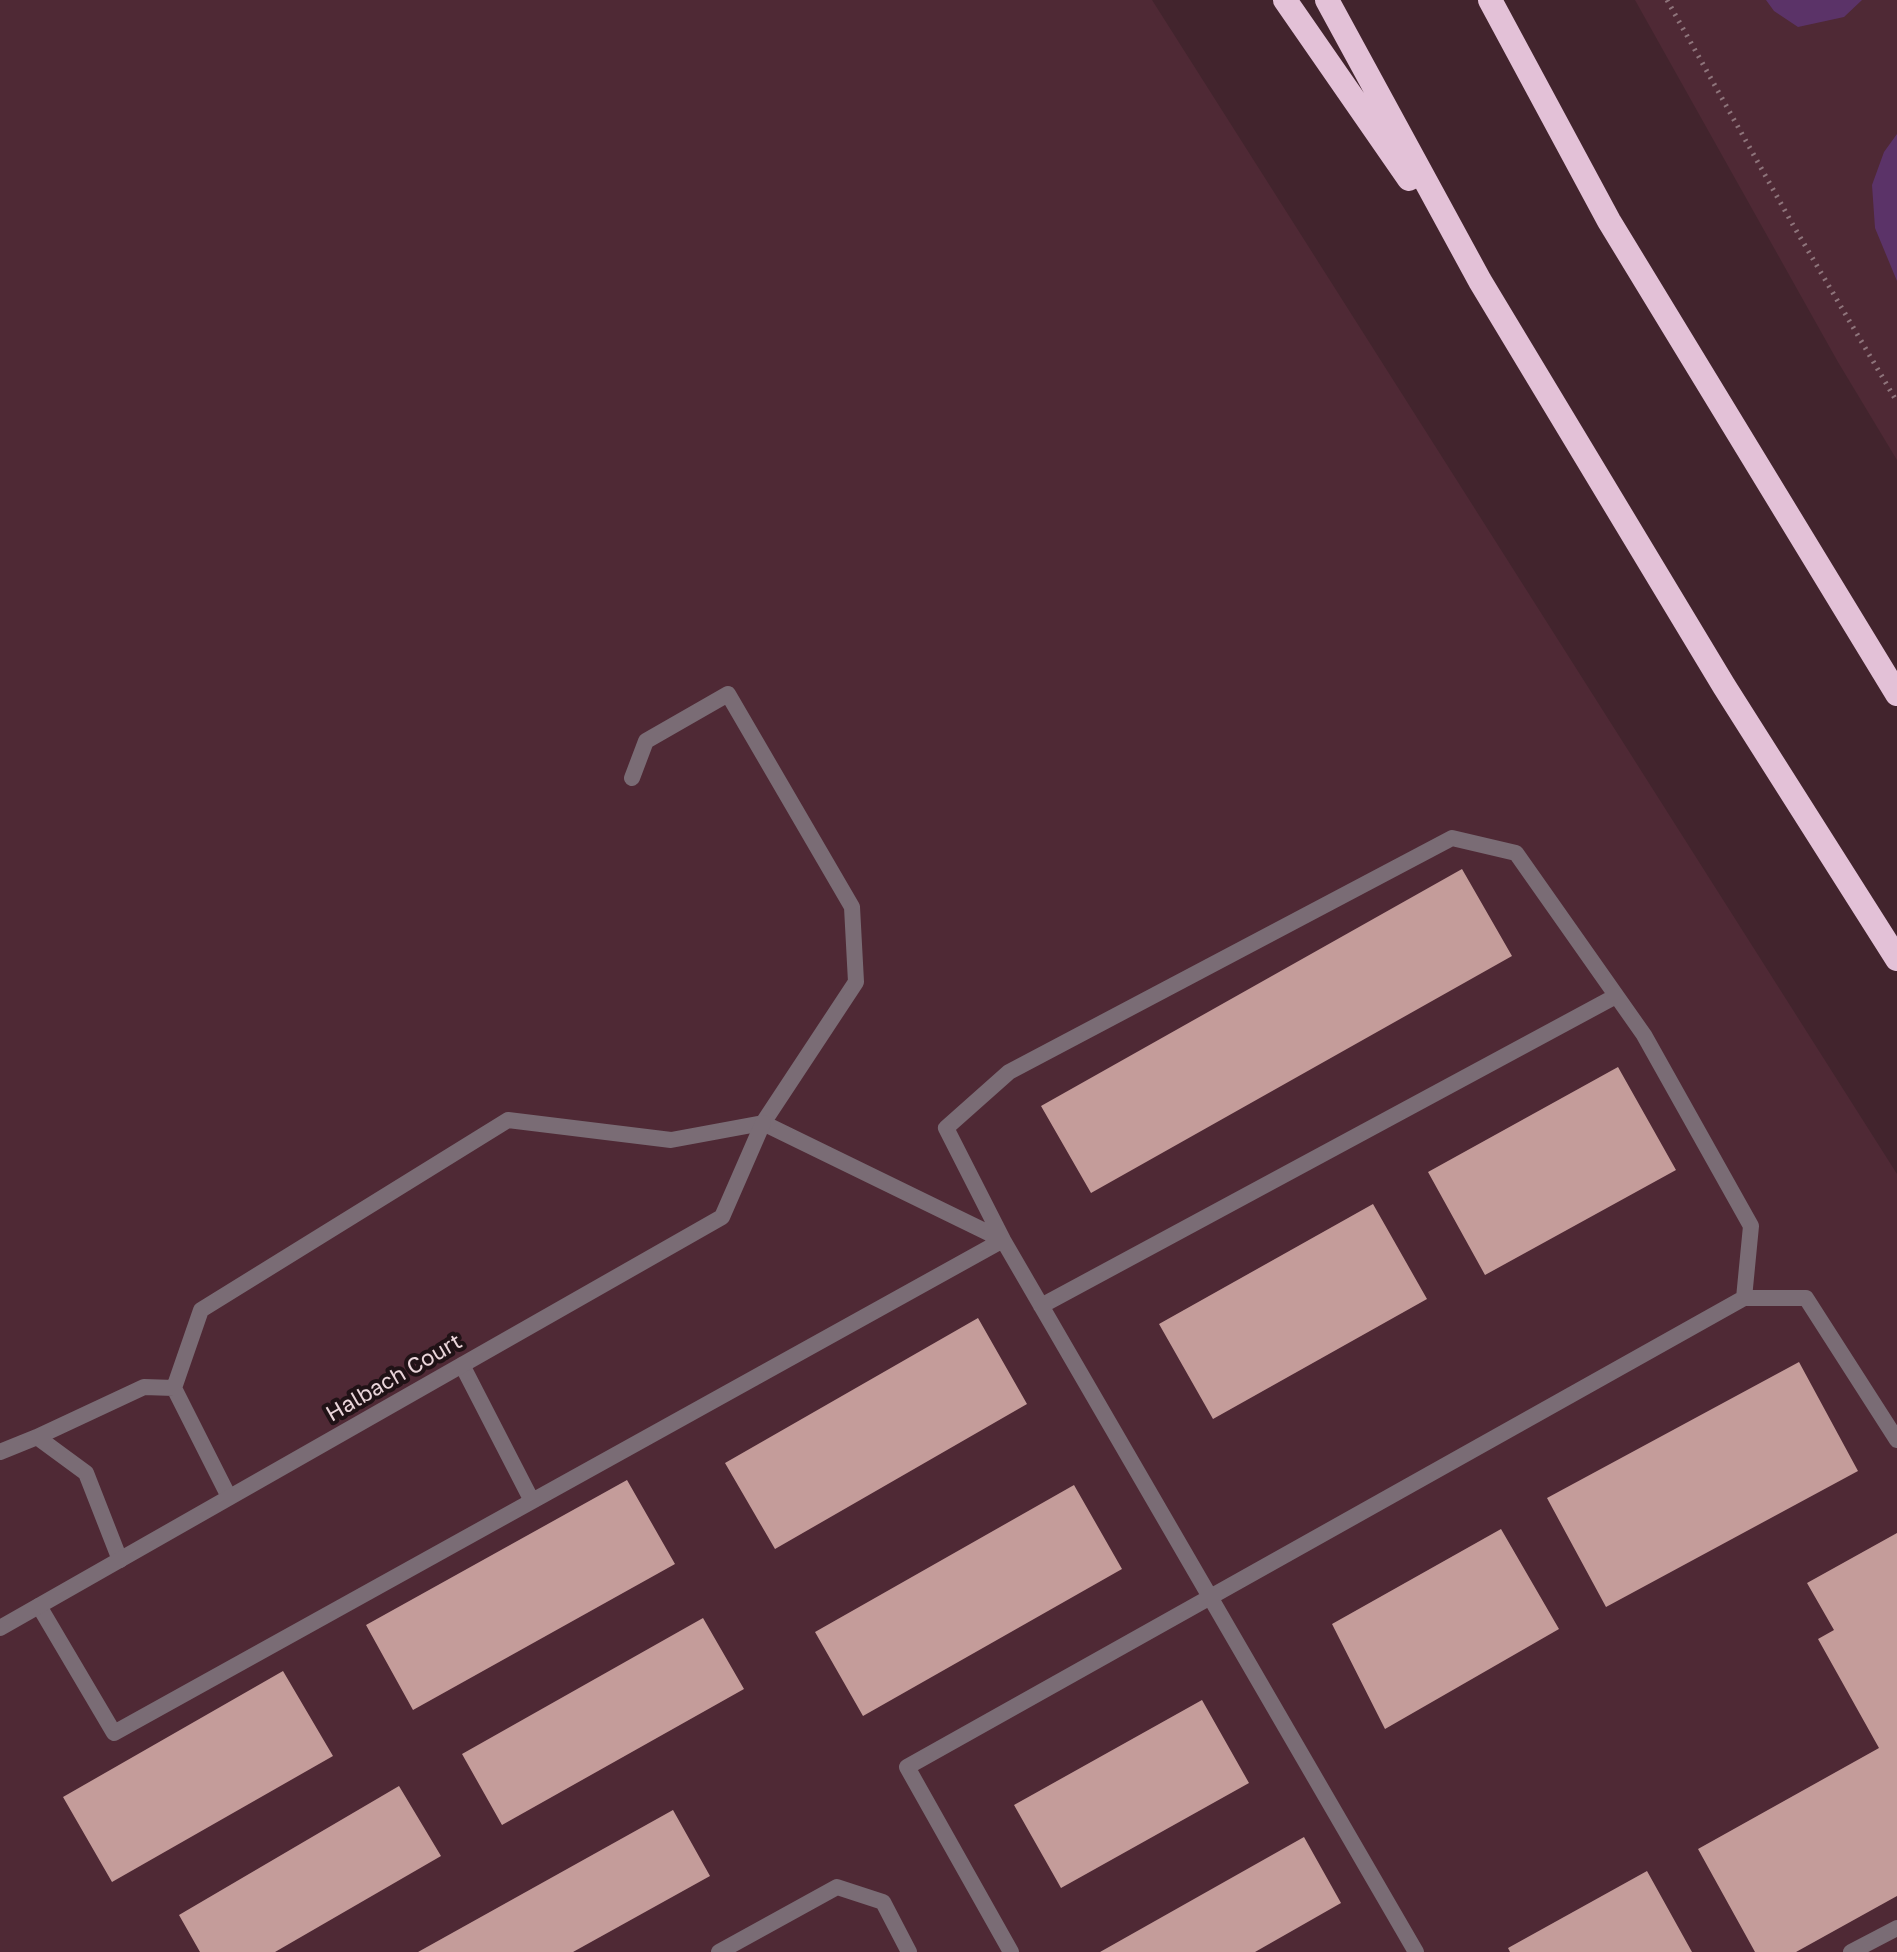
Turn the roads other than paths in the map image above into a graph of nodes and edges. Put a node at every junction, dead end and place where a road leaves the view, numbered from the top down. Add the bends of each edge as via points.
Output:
1 (1285, 0) edge
2 (1327, 0) edge
3 (1490, 0) edge
4 (1480, 281) junction
5 (1897, 694) edge
6 (632, 778) dead end
7 (1897, 959) edge
8 (1616, 996) junction
9 (763, 1123) junction
10 (1003, 1240) junction
11 (1744, 1298) junction
12 (1041, 1306) junction
13 (462, 1365) junction
14 (174, 1388) junction
15 (37, 1437) junction
16 (1897, 1440) edge
17 (0, 1452) edge
18 (229, 1497) junction
19 (532, 1501) junction
20 (120, 1560) junction
21 (1210, 1597) junction
22 (39, 1606) junction
23 (0, 1628) edge
24 (1897, 1928) edge
25 (719, 1952) edge
26 (909, 1952) edge
27 (1011, 1952) edge
28 (1416, 1952) edge
29 (1851, 1952) edge

1 - 4 highway
2 - 4 highway
3 - 5 highway via 1609,221
4 - 7 highway via 1724,686
6 - 9 street, Halbach Court via 646,741 728,694 852,907 856,982
8 - 10 street via 1516,853 1452,838 1009,1072 946,1128
8 - 11 street via 1644,1035 1751,1226
8 - 12 street
9 - 10 street
9 - 13 street, Halbach Court via 722,1217
9 - 14 street via 671,1140 508,1120 201,1310
10 - 12 street
10 - 19 street
11 - 16 street via 1806,1298
11 - 21 street
12 - 21 street
13 - 18 street, Halbach Court
13 - 19 street
14 - 15 street via 144,1387
14 - 18 street
15 - 17 street
15 - 20 street via 86,1473
18 - 20 street, Halbach Court
19 - 22 street via 114,1733
20 - 22 street, Halbach Court
21 - 27 street via 907,1767
21 - 28 street
22 - 23 street, Halbach Court
24 - 29 street
25 - 26 street via 837,1887 883,1902

